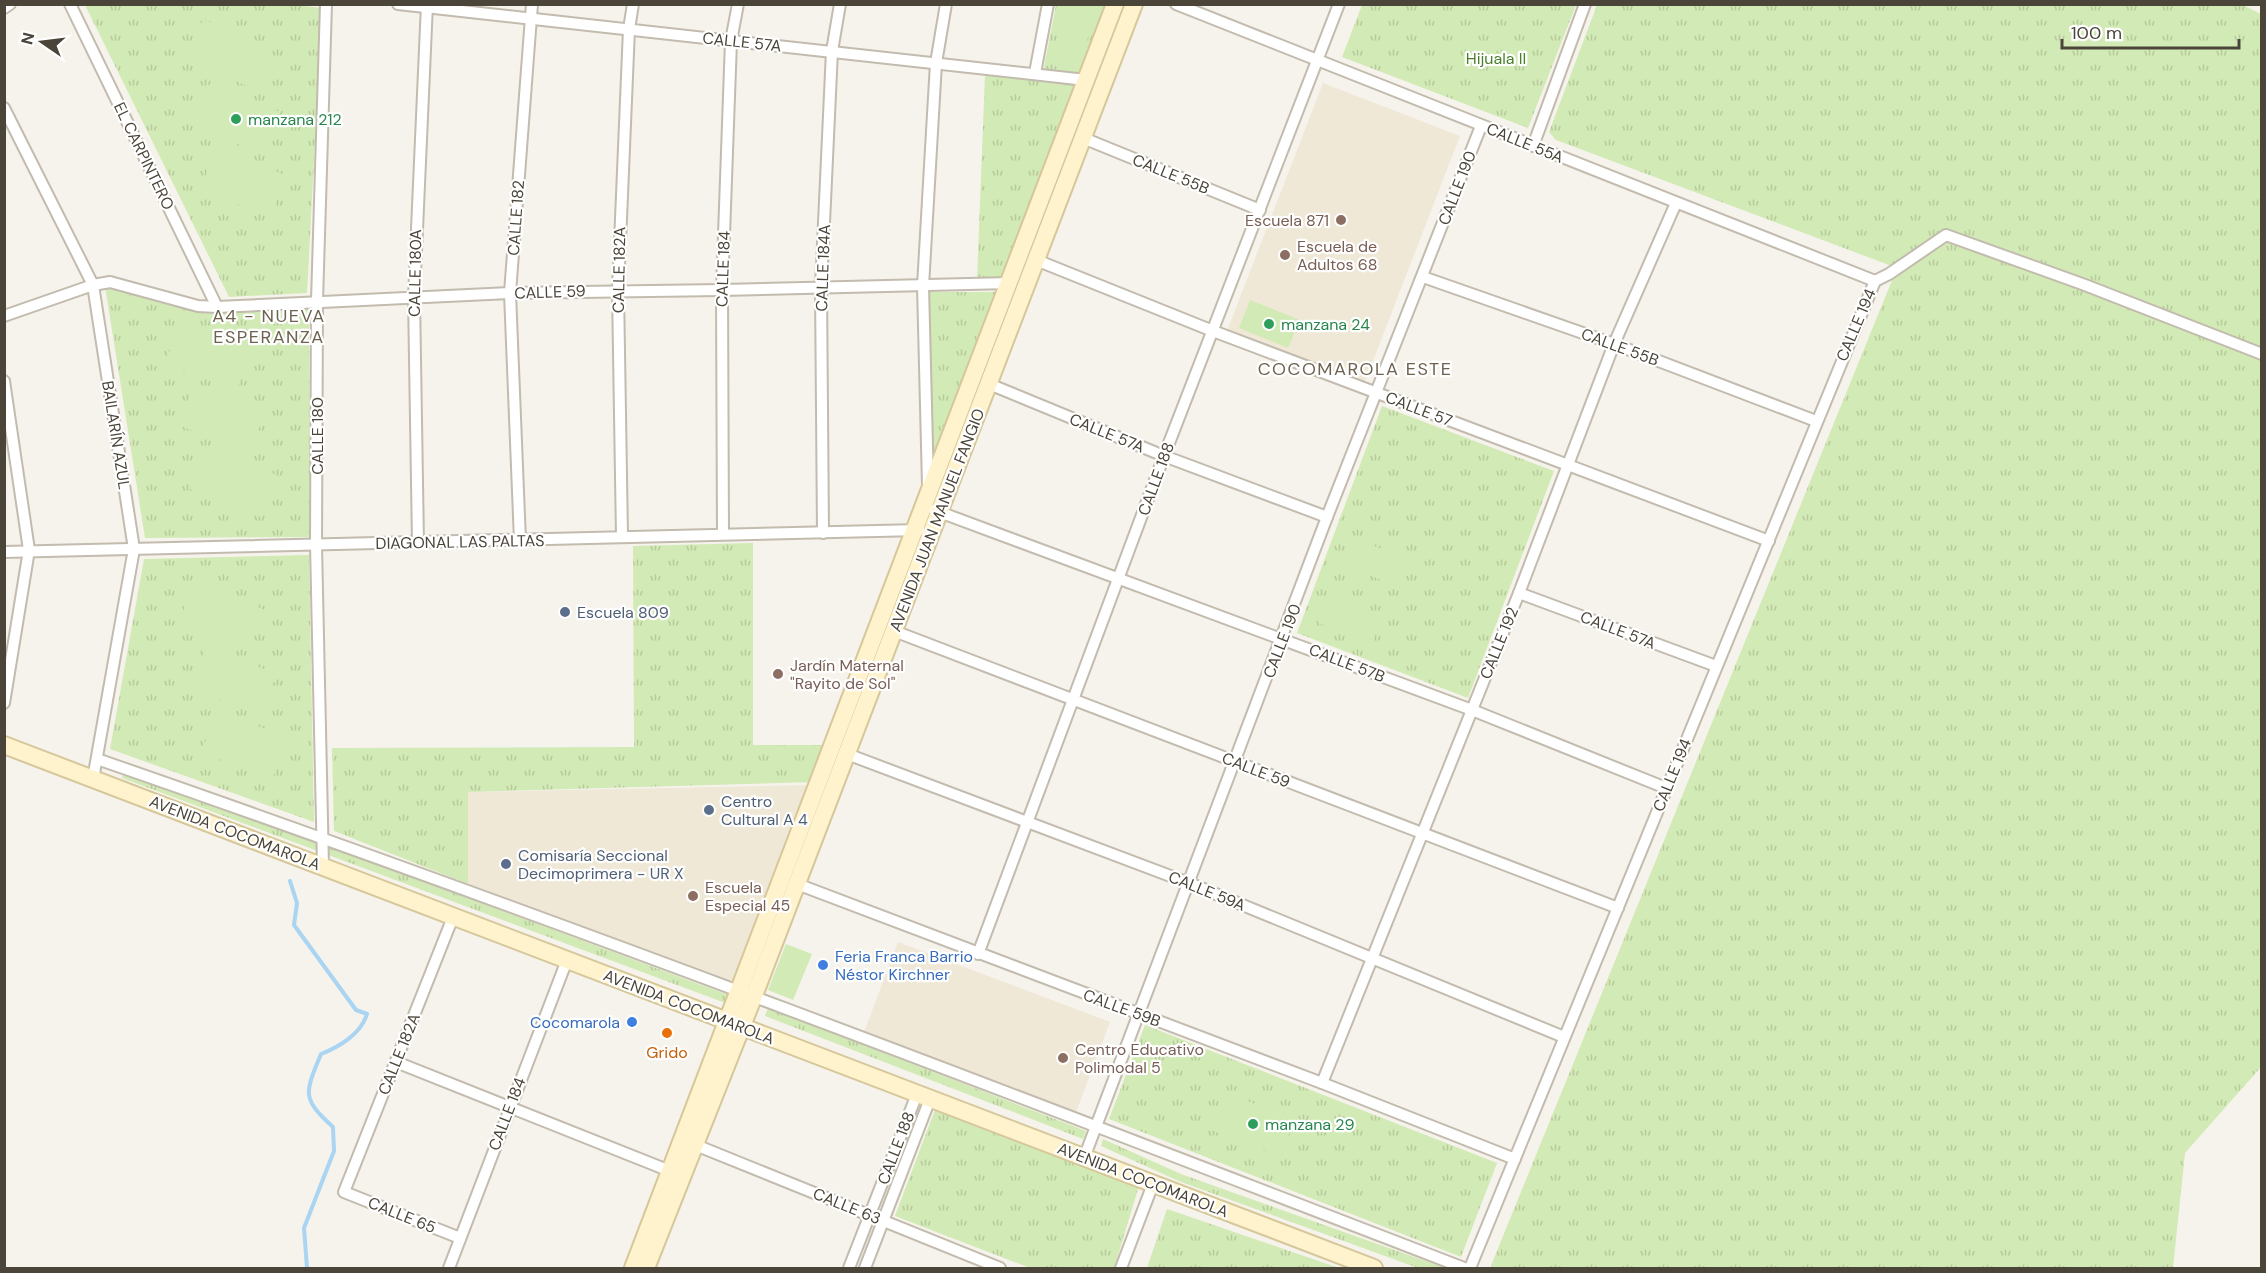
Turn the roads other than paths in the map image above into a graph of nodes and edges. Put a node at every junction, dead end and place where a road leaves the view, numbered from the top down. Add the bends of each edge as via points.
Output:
1 (10, 4) edge
2 (70, 4) edge
3 (326, 4) edge
4 (398, 4) edge
5 (532, 4) edge
6 (633, 4) edge
7 (738, 4) edge
8 (840, 4) edge
9 (946, 4) edge
10 (1048, 4) edge
11 (1115, 4) edge
12 (1134, 4) edge
13 (1176, 4) edge
14 (1339, 4) edge
15 (1585, 4) edge
16 (426, 6) edge
17 (4, 8) edge
18 (530, 20) junction
19 (629, 29) junction
20 (731, 41) junction
21 (832, 51) junction
22 (1318, 59) junction
23 (936, 63) junction
24 (1035, 73) junction
25 (1086, 80) junction
26 (4, 108) edge
27 (1481, 126) junction
28 (1083, 138) junction
29 (1533, 146) junction
30 (1676, 203) junction
31 (1260, 210) junction
32 (1036, 260) junction
33 (1423, 277) junction
34 (1875, 281) junction
35 (1010, 283) junction
36 (93, 285) junction
37 (923, 286) junction
38 (821, 287) junction
39 (618, 290) junction
40 (722, 290) junction
41 (510, 292) junction
42 (414, 297) junction
43 (317, 301) junction
44 (217, 307) junction
45 (4, 316) edge
46 (1213, 331) junction
47 (1614, 344) junction
48 (2262, 354) edge
49 (4, 381) edge
50 (988, 384) junction
51 (1376, 393) junction
52 (1816, 421) junction
53 (1164, 456) junction
54 (1569, 465) junction
55 (931, 506) junction
56 (1328, 518) junction
57 (923, 532) junction
58 (823, 533) junction
59 (723, 534) junction
60 (622, 537) junction
61 (520, 541) junction
62 (1769, 541) junction
63 (418, 543) junction
64 (316, 545) junction
65 (134, 549) junction
66 (29, 550) junction
67 (4, 552) edge
68 (1119, 579) junction
69 (1520, 593) junction
70 (894, 631) junction
71 (1283, 639) junction
72 (1716, 666) junction
73 (1073, 700) junction
74 (4, 703) edge
75 (1472, 710) junction
76 (4, 745) edge
77 (847, 754) junction
78 (97, 759) junction
79 (1236, 762) junction
80 (93, 779) junction
81 (1666, 788) junction
82 (1027, 821) junction
83 (1423, 834) junction
84 (323, 837) junction
85 (323, 867) junction
86 (1189, 883) junction
87 (796, 884) junction
88 (1618, 908) junction
89 (453, 916) junction
90 (978, 954) junction
91 (1374, 957) junction
92 (567, 960) junction
93 (746, 995) junction
94 (1138, 1014) junction
95 (735, 1024) junction
96 (1564, 1037) junction
97 (396, 1062) junction
98 (1322, 1083) junction
99 (924, 1096) junction
100 (509, 1107) junction
101 (1096, 1125) junction
102 (693, 1144) junction
103 (1084, 1158) junction
104 (1515, 1159) junction
105 (670, 1171) junction
106 (1153, 1184) junction
107 (344, 1192) joint
108 (870, 1215) junction
109 (884, 1221) junction
110 (460, 1238) junction
111 (452, 1267) edge
112 (643, 1268) edge
113 (849, 1269) edge
114 (865, 1269) edge
115 (1000, 1269) edge
116 (1121, 1269) edge
117 (1374, 1269) edge
118 (1464, 1269) edge
119 (1470, 1269) edge

1 - 17 street
2 - 44 street, EL CARPINTERO
3 - 43 street, CALLE 180
4 - 16 street, CALLE 57A
5 - 18 street, CALLE 182
6 - 19 street, CALLE 182A
7 - 20 street, CALLE 184
8 - 21 street, CALLE 184A
9 - 23 street
10 - 24 street
11 - 25 main road, AVENIDA JUAN MANUEL FANGIO
12 - 28 main road, AVENIDA JUAN MANUEL FANGIO
13 - 22 street, CALLE 55A
14 - 22 street, CALLE 188
15 - 29 street
16 - 18 street, CALLE 57A
16 - 42 street, CALLE 180A
18 - 19 street, CALLE 57A
18 - 41 street, CALLE 182
19 - 20 street, CALLE 57A
19 - 39 street, CALLE 182A
20 - 21 street, CALLE 57A
20 - 40 street, CALLE 184
21 - 23 street, CALLE 57A
21 - 38 street, CALLE 184A
22 - 27 street, CALLE 55A
22 - 31 street, CALLE 188
23 - 24 street, CALLE 57A
23 - 37 street
24 - 25 street, CALLE 57A
25 - 35 main road, AVENIDA JUAN MANUEL FANGIO
26 - 36 street, BAILARÍN AZUL
27 - 29 street, CALLE 55A
27 - 33 street, CALLE 190
28 - 31 street, CALLE 55B
28 - 32 main road, AVENIDA JUAN MANUEL FANGIO
29 - 30 street, CALLE 55A
30 - 34 street, CALLE 55A
30 - 47 street, CALLE 192
31 - 46 street, CALLE 188
32 - 46 street, CALLE 57
32 - 50 main road, AVENIDA JUAN MANUEL FANGIO
33 - 47 street, CALLE 55B
33 - 51 street, CALLE 190
34 - 48 street via 1946,235
34 - 52 street, CALLE 194
35 - 37 street, CALLE 59
35 - 55 main road, AVENIDA JUAN MANUEL FANGIO
36 - 44 street, CALLE 59 via 110,282 198,306
36 - 45 street, CALLE 59
36 - 65 street, BAILARÍN AZUL
37 - 38 street, CALLE 59
37 - 55 street
38 - 40 street, CALLE 59
38 - 58 street, CALLE 184A
39 - 40 street, CALLE 59
39 - 41 street, CALLE 59
39 - 60 street, CALLE 182A
40 - 59 street, CALLE 184
41 - 42 street, CALLE 59
41 - 61 street, CALLE 182
42 - 43 street, CALLE 59
42 - 63 street, CALLE 180A
43 - 44 street, CALLE 59
43 - 64 street, CALLE 180
46 - 51 street, CALLE 57
46 - 53 street, CALLE 188
47 - 52 street, CALLE 55B
47 - 54 street, CALLE 192
49 - 66 street
50 - 53 street, CALLE 57A
50 - 55 main road, AVENIDA JUAN MANUEL FANGIO
51 - 54 street, CALLE 57
51 - 56 street, CALLE 190
52 - 62 street, CALLE 194
53 - 56 street, CALLE 57A
53 - 68 street, CALLE 188
54 - 62 street, CALLE 57
54 - 69 street, CALLE 192
55 - 57 main road, AVENIDA JUAN MANUEL FANGIO
55 - 68 street, CALLE 57B
56 - 71 street, CALLE 190
57 - 58 street, DIAGONAL LAS PALTAS
57 - 70 main road, AVENIDA JUAN MANUEL FANGIO
57 - 93 main road, AVENIDA JUAN MANUEL FANGIO
58 - 59 street, DIAGONAL LAS PALTAS
59 - 60 street, DIAGONAL LAS PALTAS
60 - 61 street, DIAGONAL LAS PALTAS
61 - 63 street, DIAGONAL LAS PALTAS
62 - 72 street, CALLE 194
63 - 64 street, DIAGONAL LAS PALTAS
64 - 65 street, DIAGONAL LAS PALTAS
64 - 84 street, CALLE 180
65 - 66 street, DIAGONAL LAS PALTAS
65 - 78 street, BAILARÍN AZUL
66 - 67 street, DIAGONAL LAS PALTAS
66 - 74 street
68 - 71 street, CALLE 57B
68 - 73 street, CALLE 188
69 - 72 street, CALLE 57A
69 - 75 street, CALLE 192
70 - 73 street, CALLE 59
70 - 77 main road, AVENIDA JUAN MANUEL FANGIO
71 - 75 street, CALLE 57B
71 - 79 street, CALLE 190
72 - 81 street, CALLE 194
73 - 79 street, CALLE 59
73 - 82 street, CALLE 188
75 - 81 street, CALLE 57B
75 - 83 street, CALLE 192
76 - 80 main road, AVENIDA COCOMAROLA
77 - 82 street, CALLE 59A
77 - 87 main road, AVENIDA JUAN MANUEL FANGIO
78 - 80 street, BAILARÍN AZUL
78 - 84 street
79 - 83 street, CALLE 59
79 - 86 street, CALLE 190
80 - 85 main road, AVENIDA COCOMAROLA
81 - 88 street, CALLE 194
82 - 86 street, CALLE 59A
82 - 90 street, CALLE 188
83 - 88 street, CALLE 59
83 - 91 street, CALLE 192
84 - 85 street, CALLE 180
84 - 93 street
85 - 89 main road, AVENIDA COCOMAROLA
86 - 91 street, CALLE 59A
86 - 94 street, CALLE 190
87 - 90 street, CALLE 59B
87 - 93 main road, AVENIDA JUAN MANUEL FANGIO
88 - 96 street, CALLE 194
89 - 92 main road, AVENIDA COCOMAROLA
89 - 97 street, CALLE 182A
90 - 94 street, CALLE 59B
91 - 96 street, CALLE 59A
91 - 98 street, CALLE 192
92 - 95 main road, AVENIDA COCOMAROLA
92 - 100 street, CALLE 184
93 - 95 main road, AVENIDA JUAN MANUEL FANGIO
93 - 101 street
94 - 98 street, CALLE 59B
94 - 101 street, CALLE 190
95 - 99 main road, AVENIDA COCOMAROLA
95 - 102 main road, AVENIDA JUAN MANUEL FANGIO
95 - 105 main road, AVENIDA JUAN MANUEL FANGIO
96 - 104 street, CALLE 194
97 - 100 street
97 - 107 street, CALLE 182A
98 - 104 street, CALLE 59B
99 - 103 main road, AVENIDA COCOMAROLA
99 - 108 street, CALLE 188
99 - 109 street, CALLE 188
100 - 105 street
100 - 110 street, CALLE 184
101 - 103 street, CALLE 190
101 - 118 street
102 - 108 street, CALLE 63
102 - 112 main road, AVENIDA JUAN MANUEL FANGIO
103 - 106 main road, AVENIDA COCOMAROLA
104 - 119 street, CALLE 194
105 - 112 main road, AVENIDA JUAN MANUEL FANGIO
106 - 116 street
106 - 117 main road, AVENIDA COCOMAROLA
107 - 110 street, CALLE 65
108 - 109 street, CALLE 63
108 - 113 street, CALLE 188
109 - 114 street, CALLE 188
109 - 115 street, CALLE 63
110 - 111 street, CALLE 184

